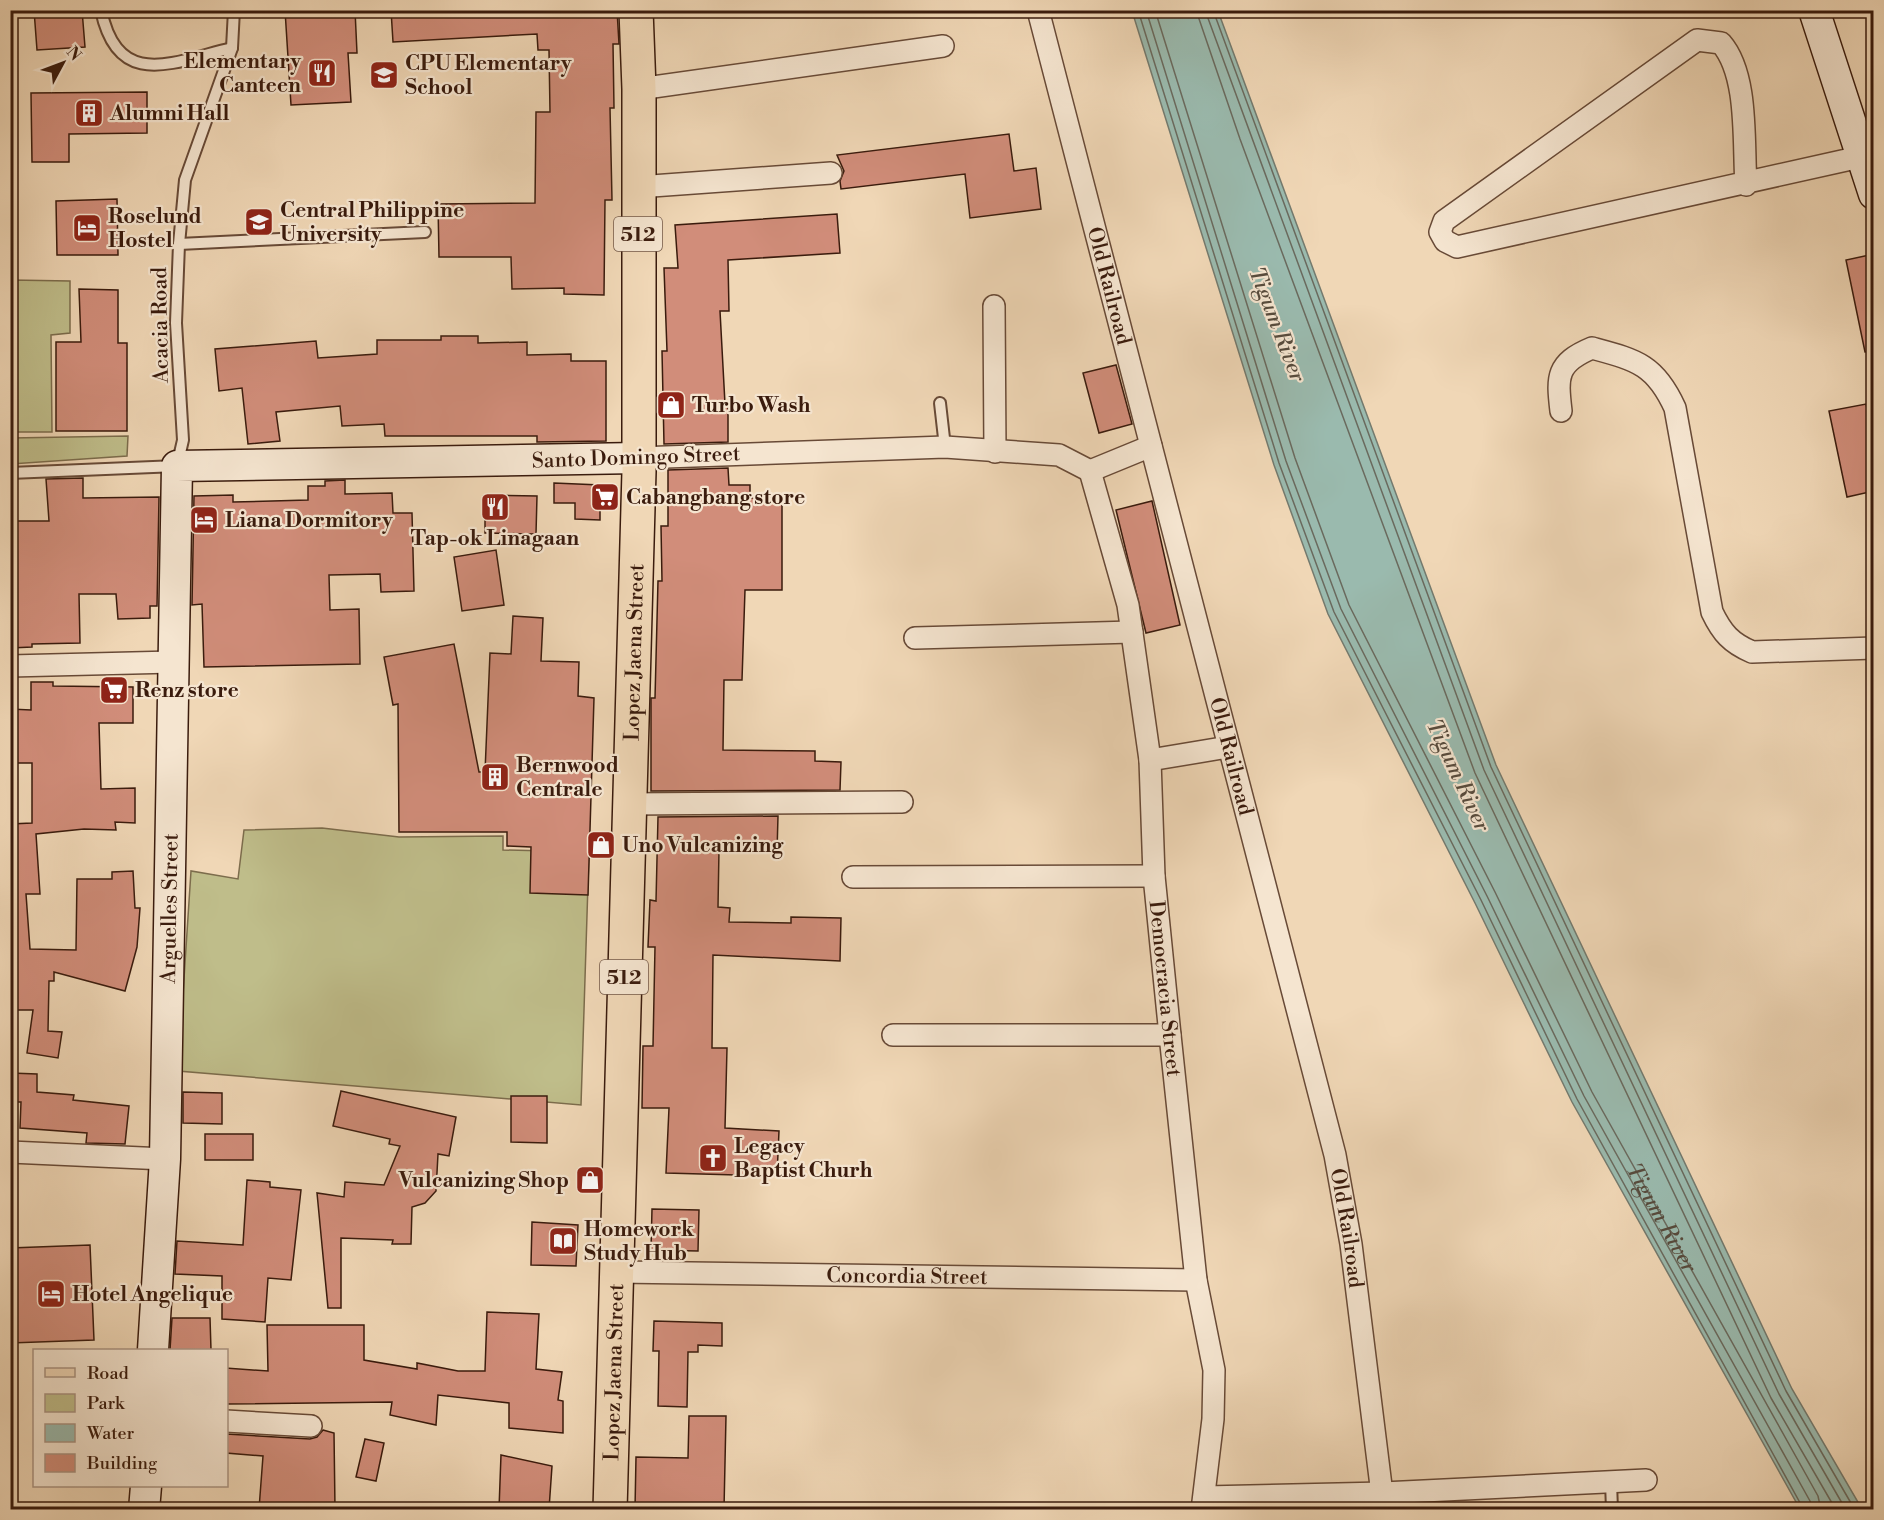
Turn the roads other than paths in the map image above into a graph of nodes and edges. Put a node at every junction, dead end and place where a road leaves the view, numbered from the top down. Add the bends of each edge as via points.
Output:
1 (101, 10) edge
2 (234, 10) edge
3 (636, 10) edge
4 (1038, 10) edge
5 (1814, 10) edge
6 (943, 46) dead end
7 (232, 48) junction
8 (639, 89) junction
9 (1860, 157) junction
10 (831, 173) dead end
11 (1746, 185) junction
12 (638, 187) junction
13 (1874, 194) edge
14 (425, 232) dead end
15 (179, 244) junction
16 (994, 306) dead end
17 (940, 403) dead end
18 (1561, 411) dead end
19 (1151, 446) junction
20 (945, 447) junction
21 (994, 452) junction
22 (638, 458) junction
23 (177, 466) junction
24 (1090, 471) junction
25 (10, 472) edge
26 (1132, 632) junction
27 (915, 638) dead end
28 (1874, 648) edge
29 (173, 662) junction
30 (10, 666) edge
31 (1228, 747) junction
32 (1150, 760) junction
33 (902, 801) dead end
34 (628, 804) junction
35 (1154, 876) junction
36 (853, 877) dead end
37 (893, 1035) dead end
38 (1170, 1035) junction
39 (10, 1152) edge
40 (165, 1159) junction
41 (617, 1272) junction
42 (1196, 1280) junction
43 (153, 1349) edge
44 (228, 1421) edge
45 (312, 1426) dead end
46 (1646, 1480) dead end
47 (1611, 1482) junction
48 (146, 1487) edge
49 (1383, 1501) edge
50 (1204, 1503) edge
51 (144, 1509) edge
52 (610, 1509) edge
53 (1612, 1509) edge

1 - 7 lane via 107,36 130,61 166,63
2 - 7 lane, Acacia Road
3 - 8 main road, Lopez Jaena Street / 512
4 - 19 street, Old Railroad
5 - 9 street
6 - 8 street
7 - 15 lane, Acacia Road via 185,180
8 - 12 main road, Lopez Jaena Street / 512
9 - 11 street
9 - 13 street
10 - 12 street
11 - 11 street via 1457,247 1444,241 1440,232 1444,221 1697,40 1721,43 1731,54 1739,82
12 - 22 main road, Lopez Jaena Street / 512
14 - 15 lane
15 - 23 lane, Acacia Road via 176,323 183,440
16 - 21 street
17 - 20 lane
18 - 28 street via 1558,380 1566,363 1578,354 1592,348 1648,368 1666,388 1675,408 1712,612 1722,632 1734,644 1752,652
19 - 24 street
19 - 31 street, Old Railroad
20 - 21 street, Santo Domingo Street
20 - 22 street, Santo Domingo Street
21 - 24 street, Santo Domingo Street via 1059,455
22 - 23 street, Santo Domingo Street
22 - 34 main road, Lopez Jaena Street / 512
23 - 25 lane
23 - 29 street, Arguelles Street
24 - 26 street, Democracia Street
26 - 27 street
26 - 32 street, Democracia Street
29 - 30 street
29 - 40 street, Arguelles Street
31 - 32 street
31 - 49 street, Old Railroad via 1335,1155 1351,1244
32 - 35 street, Democracia Street
33 - 34 street
34 - 41 main road, Lopez Jaena Street / 512
35 - 36 street
35 - 38 street, Democracia Street
37 - 38 street
38 - 42 street, Democracia Street
39 - 40 street
40 - 43 street, Arguelles Street
41 - 42 street, Concordia Street
41 - 52 main road, Lopez Jaena Street / 512
42 - 50 street, Democracia Street via 1214,1370 1214,1419
44 - 45 street
46 - 47 street
47 - 49 street
47 - 53 lane
48 - 51 street
49 - 50 street

